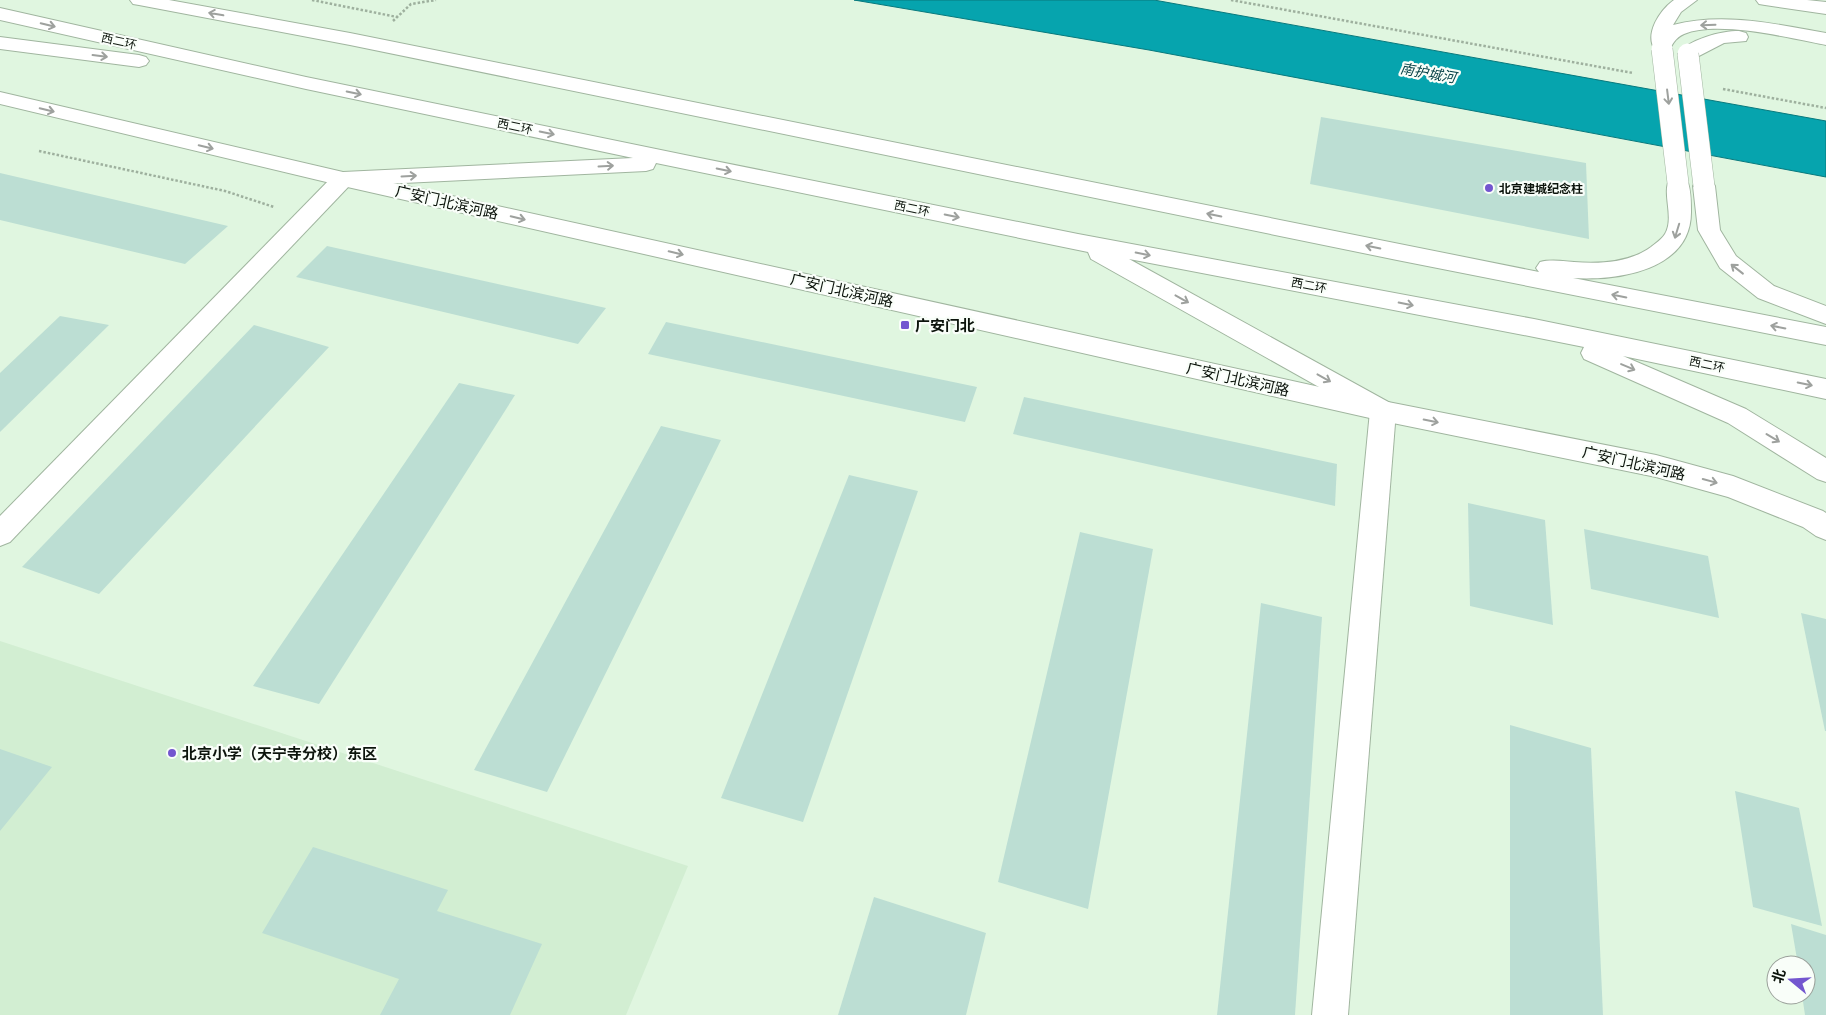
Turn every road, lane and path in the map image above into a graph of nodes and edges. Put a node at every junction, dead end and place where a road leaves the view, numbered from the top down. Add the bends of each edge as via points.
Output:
1 (139, 0) edge
2 (223, 0) edge
3 (312, 0) edge
4 (436, 0) edge
5 (1231, 0) edge
6 (1688, 0) edge
7 (1764, 0) edge
8 (1826, 8) edge
9 (0, 14) edge
10 (397, 18) junction
11 (390, 24) dead end
12 (1826, 38) edge
13 (350, 39) junction
14 (0, 43) edge
15 (1662, 45) junction
16 (1826, 48) edge
17 (1640, 74) dead end
18 (306, 83) junction
19 (1718, 88) dead end
20 (0, 98) edge
21 (1826, 108) edge
22 (38, 151) dead end
23 (685, 162) junction
24 (343, 179) junction
25 (277, 208) dead end
26 (1078, 242) junction
27 (1397, 252) junction
28 (1826, 315) edge
29 (1534, 328) junction
30 (1826, 336) edge
31 (1826, 389) edge
32 (1384, 411) junction
33 (1826, 471) edge
34 (1826, 528) edge
35 (0, 534) edge
36 (1330, 1015) edge

13 -> 1 main road
2 - 13 main road
3 - 10 path
4 - 10 path via 411,4
5 - 17 path
6 - 15 main road via 1667,14 1660,34
7 - 8 main road
9 -> 18 main road, 西二环
10 - 11 path
12 -> 15 main road via 1710,24 1678,29
27 -> 13 main road
14 -> 18 main road
15 -> 27 main road, bridge via 1680,219 1675,238 1661,252 1620,270 1559,269
28 -> 16 main road, bridge via 1766,292 1728,262 1709,230 1688,54 1710,40 1731,36
18 -> 23 main road, 西二环
19 - 21 path
20 -> 24 main road, 广安门北滨河路
22 - 25 path via 225,191
24 -> 23 main road
23 -> 26 main road, 西二环
24 -> 32 main road, 广安门北滨河路
24 - 35 main road
26 -> 29 main road, 西二环
26 -> 32 main road
30 -> 27 main road
29 -> 31 main road, 西二环
29 -> 33 main road via 1737,416
32 -> 34 main road, 广安门北滨河路 via 1656,466 1733,487 1812,519
32 - 36 main road

